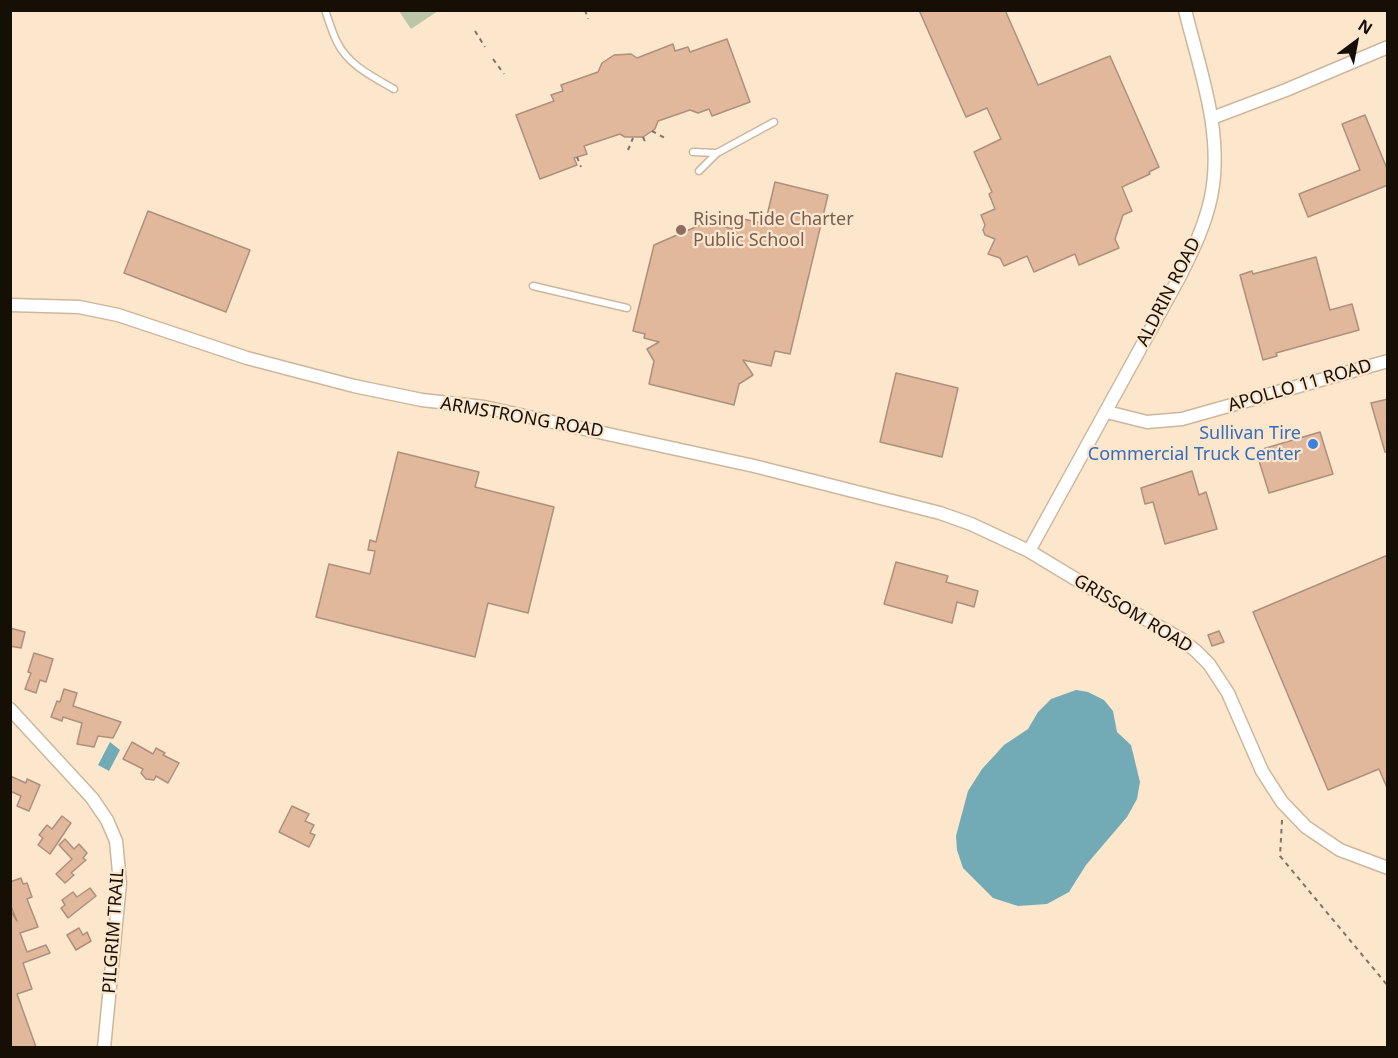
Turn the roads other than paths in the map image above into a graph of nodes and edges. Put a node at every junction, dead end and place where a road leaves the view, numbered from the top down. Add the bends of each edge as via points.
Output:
1 (325, 10) edge
2 (1185, 10) edge
3 (1388, 47) edge
4 (394, 89) dead end
5 (1212, 118) junction
6 (774, 122) dead end
7 (693, 152) dead end
8 (717, 153) junction
9 (699, 171) dead end
10 (533, 286) dead end
11 (10, 305) edge
12 (627, 308) dead end
13 (1388, 361) edge
14 (1107, 412) junction
15 (1029, 551) junction
16 (10, 709) edge
17 (1388, 868) edge
18 (104, 1047) edge

1 - 4 lane via 347,57
2 - 5 street, ALDRIN ROAD
3 - 5 street
5 - 14 street, ALDRIN ROAD via 1216,150 1205,220 1179,278
6 - 8 lane
7 - 8 lane
8 - 9 lane
10 - 12 lane
11 - 15 street, ARMSTRONG ROAD via 79,307 118,315 247,358 354,386 484,407 754,466 940,513
13 - 14 street, APOLLO 11 ROAD via 1182,419 1147,422
14 - 15 street, ALDRIN ROAD
15 - 17 street, GRISSOM ROAD via 1181,639 1209,664 1228,693 1262,771 1282,802 1306,827 1340,850
16 - 18 street, PILGRIM TRAIL via 92,798 116,841 120,883

